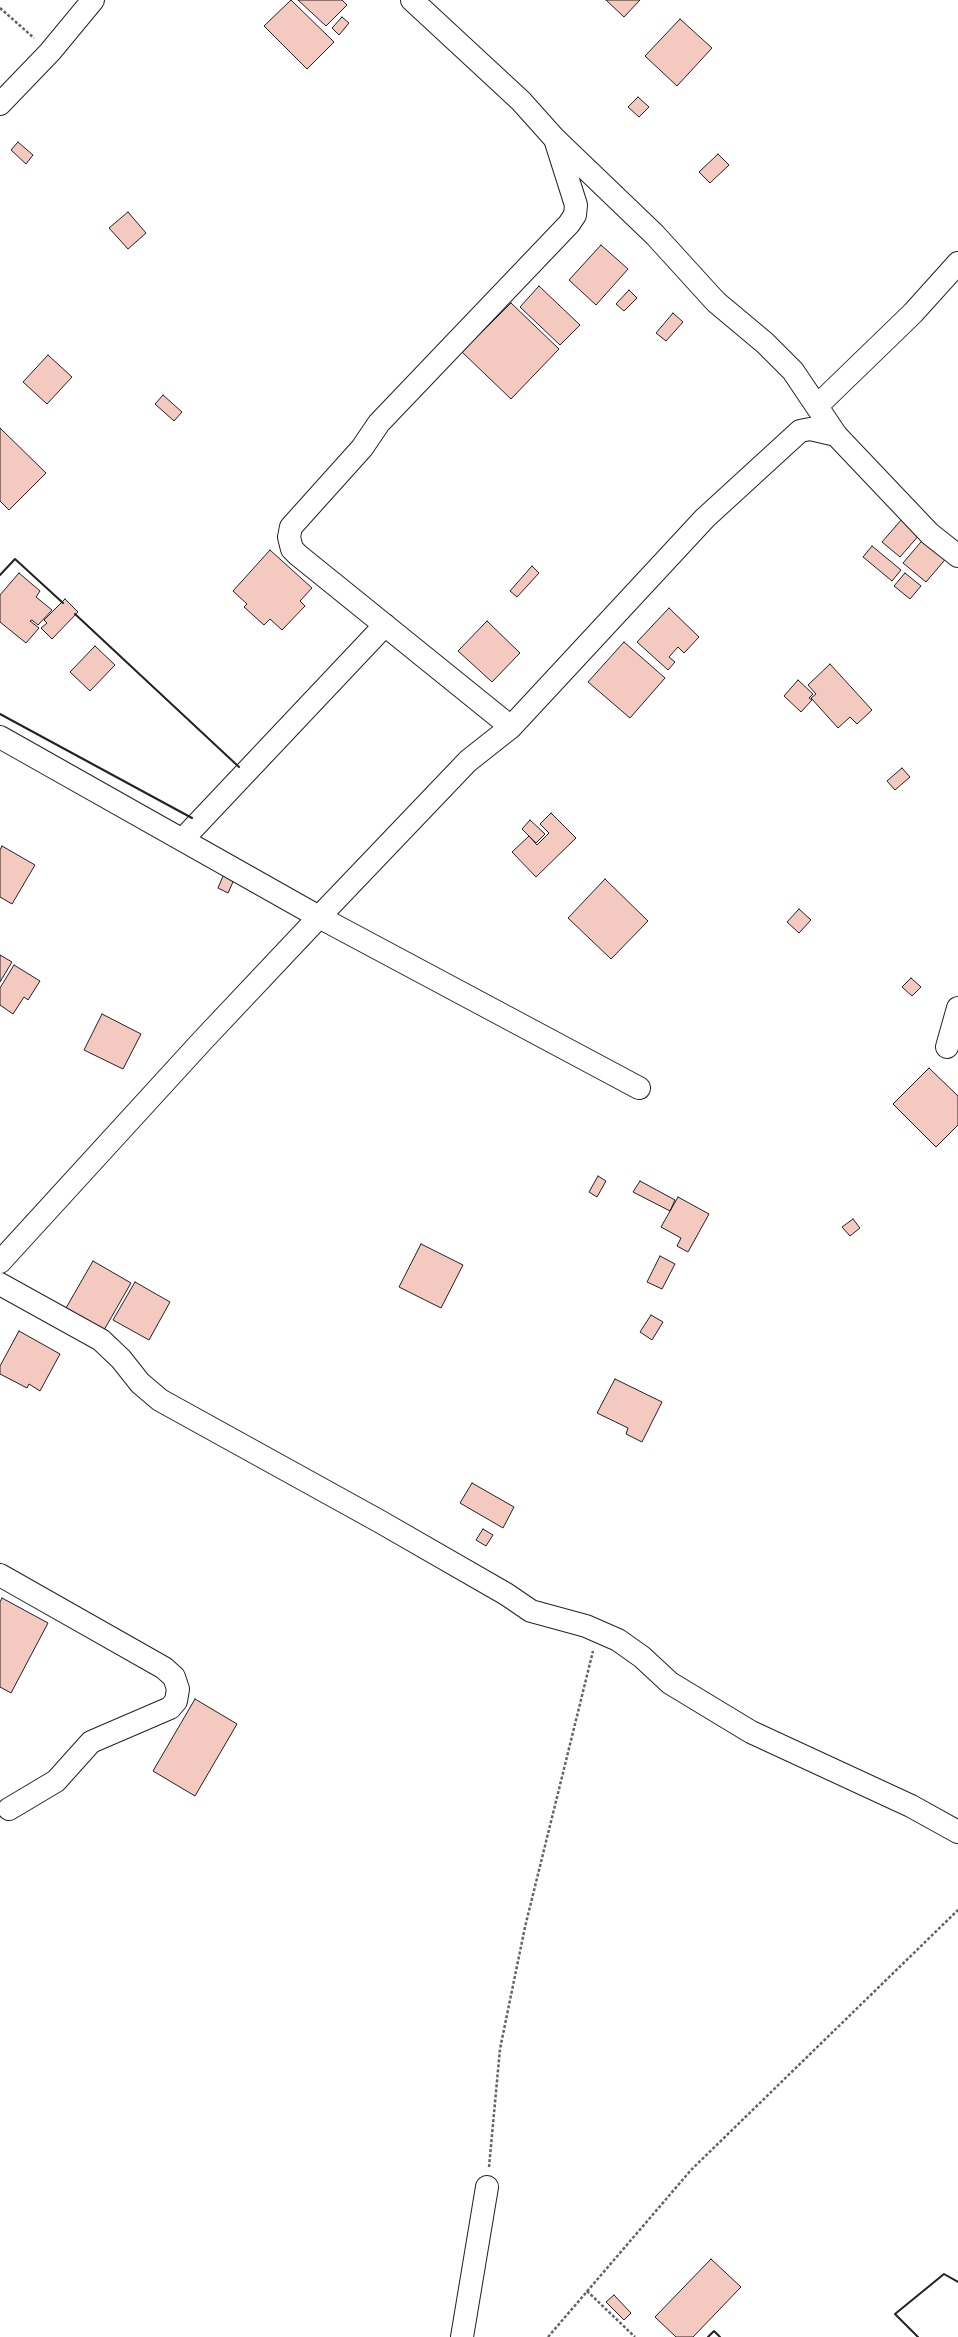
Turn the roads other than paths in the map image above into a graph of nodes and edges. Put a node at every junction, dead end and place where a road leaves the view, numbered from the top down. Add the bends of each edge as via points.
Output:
1 (93, 0) edge
2 (412, 0) edge
3 (0, 104) edge
4 (555, 139) junction
5 (958, 263) edge
6 (818, 406) junction
7 (836, 435) junction
8 (958, 556) edge
9 (385, 625) junction
10 (511, 727) junction
11 (0, 737) edge
12 (183, 839) junction
13 (319, 917) junction
14 (958, 1008) edge
15 (947, 1047) dead end
16 (639, 1088) dead end
17 (0, 1262) edge
18 (0, 1284) edge
19 (0, 1575) edge
20 (9, 1809) dead end
21 (958, 1832) edge
22 (487, 2187) road end
23 (462, 2337) edge

1 - 3 street via 50,52
2 - 4 street via 521,101
4 - 6 street via 655,235 716,302 765,343 793,371
4 - 9 street via 576,204 575,215 569,224 379,423 362,448 291,527 289,537 292,548
5 - 6 street via 913,312
6 - 7 street
7 - 8 street via 930,534
7 - 10 street via 810,429 800,431 787,442 705,518
9 - 10 street
9 - 12 street
10 - 13 street via 468,761
11 - 12 street
12 - 13 street
13 - 16 street
13 - 17 street
14 - 15 street
18 - 21 street via 101,1340 140,1383 160,1400 379,1521 531,1611 586,1626 618,1640 642,1657 670,1683 751,1732 911,1806
19 - 20 street via 164,1668 174,1677 178,1689 176,1700 170,1708 91,1742 56,1781
22 - 23 street

